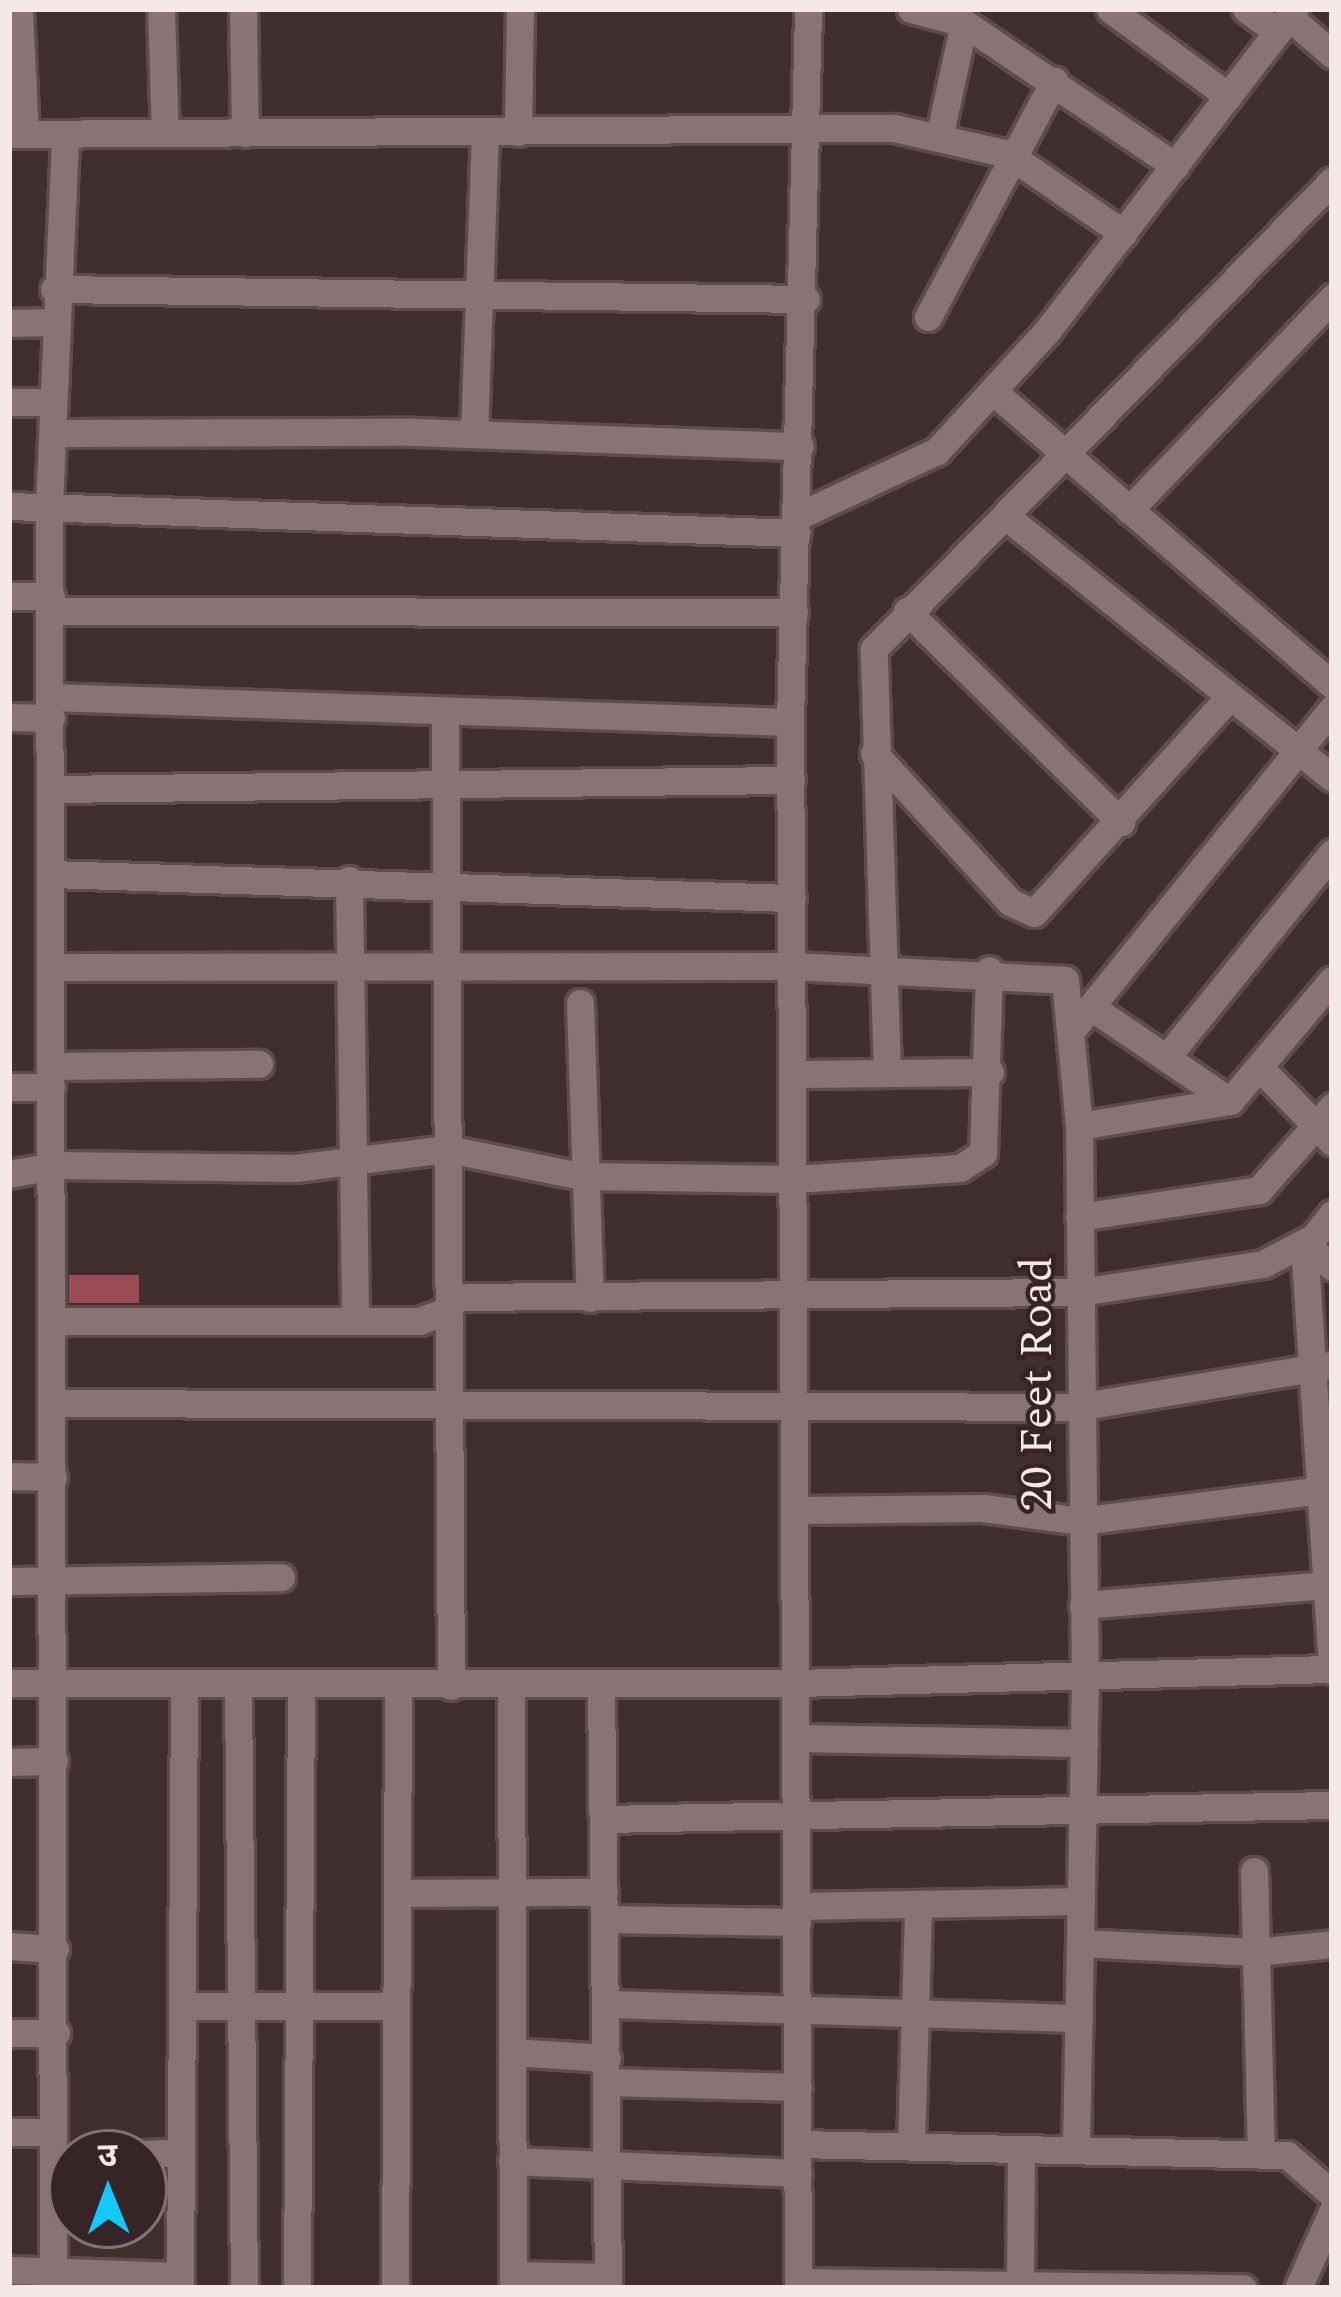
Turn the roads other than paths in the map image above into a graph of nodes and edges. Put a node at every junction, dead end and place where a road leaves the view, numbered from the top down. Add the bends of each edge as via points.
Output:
1 (19, 9) edge
2 (161, 9) edge
3 (243, 9) edge
4 (520, 9) edge
5 (808, 9) edge
6 (911, 9) edge
7 (1110, 9) edge
8 (1246, 9) edge
9 (1287, 19) edge
10 (964, 23) junction
11 (1332, 54) edge
12 (1054, 81) junction
13 (1228, 96) junction
14 (809, 130) junction
15 (485, 132) junction
16 (518, 132) junction
17 (165, 133) junction
18 (245, 133) junction
19 (940, 133) junction
20 (17, 134) edge
21 (64, 134) junction
22 (1008, 154) junction
23 (1175, 166) junction
24 (1332, 181) edge
25 (1123, 233) junction
26 (54, 289) junction
27 (481, 292) junction
28 (1332, 298) edge
29 (806, 299) junction
30 (928, 317) dead end
31 (9, 322) edge
32 (54, 322) junction
33 (994, 392) junction
34 (9, 402) edge
35 (53, 402) junction
36 (53, 433) junction
37 (474, 433) junction
38 (800, 446) junction
39 (1067, 456) junction
40 (9, 506) edge
41 (49, 506) junction
42 (1129, 510) junction
43 (1008, 518) junction
44 (797, 525) junction
45 (9, 596) edge
46 (52, 604) junction
47 (907, 611) junction
48 (794, 612) junction
49 (1332, 685) edge
50 (1230, 696) junction
51 (52, 708) junction
52 (1332, 709) edge
53 (446, 712) junction
54 (9, 717) edge
55 (790, 722) junction
56 (1298, 751) junction
57 (874, 753) junction
58 (1332, 778) edge
59 (791, 780) junction
60 (445, 787) junction
61 (51, 789) junction
62 (1121, 822) junction
63 (1332, 853) edge
64 (51, 874) junction
65 (349, 880) junction
66 (446, 883) junction
67 (792, 898) junction
68 (446, 965) junction
69 (793, 965) junction
70 (50, 967) junction
71 (351, 967) junction
72 (889, 968) junction
73 (989, 970) junction
74 (1332, 980) edge
75 (580, 1003) dead end
76 (1083, 1016) junction
77 (1166, 1058) junction
78 (259, 1064) dead end
79 (1261, 1070) junction
80 (990, 1072) junction
81 (887, 1073) junction
82 (794, 1074) junction
83 (51, 1077) junction
84 (9, 1087) edge
85 (1230, 1101) junction
86 (1328, 1124) edge
87 (1079, 1126) junction
88 (448, 1149) junction
89 (355, 1163) junction
90 (9, 1174) edge
91 (51, 1174) junction
92 (581, 1176) junction
93 (794, 1180) junction
94 (1332, 1214) edge
95 (1079, 1217) junction
96 (1304, 1244) junction
97 (1332, 1267) edge
98 (1080, 1292) junction
99 (590, 1298) junction
100 (795, 1299) junction
101 (449, 1310) junction
102 (355, 1321) junction
103 (52, 1322) junction
104 (1322, 1366) edge
105 (53, 1403) junction
106 (449, 1406) junction
107 (1077, 1407) junction
108 (795, 1412) junction
109 (9, 1476) edge
110 (53, 1477) junction
111 (1322, 1490) junction
112 (796, 1510) junction
113 (1080, 1521) junction
114 (281, 1577) dead end
115 (9, 1581) edge
116 (53, 1581) junction
117 (1326, 1585) junction
118 (1083, 1605) junction
119 (1332, 1670) edge
120 (1084, 1678) junction
121 (9, 1683) edge
122 (54, 1683) junction
123 (796, 1683) junction
124 (601, 1684) junction
125 (511, 1685) junction
126 (398, 1686) junction
127 (452, 1686) junction
128 (302, 1687) junction
129 (184, 1688) junction
130 (238, 1688) junction
131 (796, 1738) junction
132 (1084, 1743) junction
133 (54, 1761) junction
134 (9, 1762) edge
135 (1332, 1804) edge
136 (1082, 1816) junction
137 (603, 1819) junction
138 (796, 1822) junction
139 (1254, 1871) dead end
140 (512, 1891) junction
141 (397, 1893) junction
142 (1081, 1901) junction
143 (918, 1904) junction
144 (605, 1905) junction
145 (797, 1914) junction
146 (1080, 1943) junction
147 (1332, 1944) edge
148 (9, 1946) edge
149 (56, 1949) junction
150 (1256, 1952) junction
151 (606, 2004) junction
152 (241, 2005) junction
153 (298, 2005) junction
154 (182, 2006) junction
155 (396, 2006) junction
156 (797, 2006) junction
157 (913, 2011) junction
158 (1079, 2018) junction
159 (9, 2033) edge
160 (56, 2033) junction
161 (512, 2052) junction
162 (608, 2070) junction
163 (798, 2087) junction
164 (58, 2129) edge
165 (9, 2132) edge
166 (797, 2144) junction
167 (48, 2146) edge
168 (911, 2146) junction
169 (1021, 2149) junction
170 (1076, 2150) junction
171 (181, 2152) junction
172 (168, 2153) edge
173 (1261, 2155) junction
174 (512, 2161) junction
175 (609, 2167) junction
176 (798, 2173) junction
177 (1332, 2194) edge
178 (1332, 2212) edge
179 (54, 2249) edge
180 (9, 2270) edge
181 (53, 2280) edge
182 (180, 2282) edge
183 (513, 2282) edge
184 (608, 2283) edge
185 (798, 2285) edge
186 (1020, 2286) edge
187 (244, 2288) edge
188 (297, 2288) edge
189 (394, 2288) edge
190 (1243, 2288) edge
191 (1298, 2288) edge

1 - 20 street
2 - 17 street
3 - 18 street
4 - 16 street
5 - 14 street
6 - 10 street
7 - 13 street
8 - 9 street
9 - 11 street
9 - 13 street
10 - 12 street
10 - 19 street
12 - 22 street
12 - 23 street
13 - 23 street
14 - 16 street
14 - 19 street
14 - 29 street
15 - 16 street
15 - 18 street
15 - 27 street
17 - 18 street
17 - 21 street
19 - 22 street
20 - 21 street
21 - 26 street
22 - 25 street
22 - 30 street
23 - 25 street
24 - 39 street
25 - 33 street
26 - 27 street
26 - 32 street
27 - 29 street
27 - 37 street
28 - 42 street
29 - 38 street
31 - 32 street
32 - 35 street
33 - 39 street
33 - 44 street via 915,468
34 - 35 street
35 - 36 street
36 - 37 street
36 - 41 street
37 - 38 street
38 - 44 street
39 - 42 street
39 - 43 street
40 - 41 street
41 - 44 street
41 - 46 street
42 - 49 street
43 - 47 street
43 - 50 street
44 - 48 street
45 - 46 street
46 - 48 street
46 - 51 street
47 - 57 street via 868,669
47 - 62 street
48 - 55 street
50 - 56 street
50 - 62 street
51 - 53 street
51 - 54 street
51 - 61 street
52 - 56 street
53 - 55 street
53 - 60 street
55 - 59 street
56 - 58 street
56 - 76 street
57 - 62 street via 1024,911 1045,909
57 - 72 street
59 - 60 street
59 - 67 street
60 - 61 street
60 - 66 street
61 - 64 street
63 - 77 street
64 - 65 street
64 - 70 street
65 - 66 street
65 - 71 street
66 - 67 street
66 - 68 street
67 - 69 street
68 - 69 street
68 - 71 street
68 - 88 street
69 - 72 street
69 - 82 street
70 - 71 street
70 - 83 street
71 - 89 street
72 - 73 street
72 - 81 street
73 - 76 street via 1065,980
73 - 80 street
74 - 79 street
75 - 92 street
76 - 77 street
76 - 87 street, 20 Feet Road
77 - 85 street
78 - 83 street
79 - 85 street
79 - 86 street
80 - 81 street
80 - 93 street via 974,1163
81 - 82 street
82 - 93 street
83 - 84 street
83 - 91 street
85 - 87 street
86 - 95 street via 1259,1190 1238,1198
87 - 95 street, 20 Feet Road
88 - 89 street
88 - 92 street
88 - 101 street
89 - 91 street via 58,1165
89 - 102 street
90 - 91 street
91 - 103 street
92 - 93 street
92 - 99 street
93 - 100 street
94 - 96 street
95 - 98 street, 20 Feet Road
96 - 97 street
96 - 98 street via 1263,1264
96 - 104 street
98 - 100 street
98 - 107 street, 20 Feet Road
99 - 100 street
99 - 101 street via 453,1297
100 - 108 street
101 - 102 street
101 - 106 street
102 - 103 street
103 - 105 street
104 - 107 street
104 - 111 street
105 - 106 street
105 - 110 street
106 - 108 street
106 - 127 street
107 - 108 street
107 - 113 street, 20 Feet Road
108 - 112 street
109 - 110 street
110 - 116 street
111 - 113 street
111 - 117 street
112 - 113 street via 983,1508
112 - 123 street
113 - 118 street, 20 Feet Road
114 - 116 street
115 - 116 street
116 - 122 street
117 - 118 street
117 - 119 street
118 - 120 street, 20 Feet Road
119 - 120 street
120 - 123 street
120 - 132 street, 20 Feet Road
121 - 122 street
122 - 129 street
122 - 133 street
123 - 124 street
123 - 131 street
124 - 125 street
124 - 137 street
125 - 127 street
125 - 140 street
126 - 127 street
126 - 128 street
126 - 141 street
128 - 130 street
128 - 153 street
129 - 130 street
129 - 154 street
130 - 152 street
131 - 132 street
131 - 138 street
132 - 136 street, 20 Feet Road
133 - 134 street
133 - 149 street
135 - 136 street
136 - 138 street
136 - 142 street, 20 Feet Road
137 - 138 street
137 - 144 street
138 - 145 street
139 - 150 street
140 - 141 street
140 - 144 street
140 - 161 street
141 - 155 street
142 - 143 street
142 - 146 street, 20 Feet Road
143 - 145 street
143 - 157 street
144 - 145 street
144 - 151 street
145 - 156 street
146 - 150 street
146 - 158 street, 20 Feet Road
147 - 150 street
148 - 149 street
149 - 160 street
150 - 173 street
151 - 156 street
151 - 162 street
152 - 153 street
152 - 154 street
152 - 187 street
153 - 155 street
153 - 188 street
154 - 171 street
155 - 189 street
156 - 157 street
156 - 163 street
157 - 158 street
157 - 168 street
158 - 170 street, 20 Feet Road
159 - 160 street
160 - 164 street
161 - 162 street
161 - 174 street
162 - 163 street
162 - 175 street
163 - 166 street
165 - 167 street
166 - 168 street
166 - 176 street
168 - 169 street
169 - 170 street
169 - 186 street
170 - 173 street
171 - 172 street
171 - 182 street
173 - 177 street via 1287,2155
174 - 175 street
174 - 183 street
175 - 176 street
175 - 184 street
176 - 185 street
178 - 191 street
179 - 181 street
180 - 181 street
181 - 182 street
183 - 184 street
185 - 186 street
186 - 190 street

